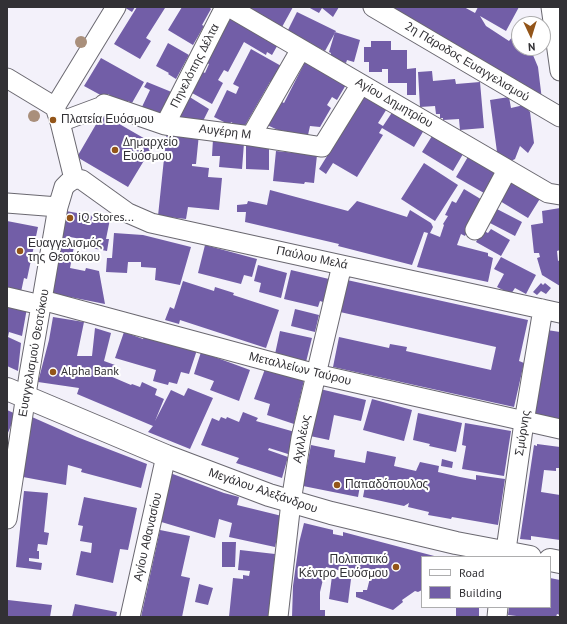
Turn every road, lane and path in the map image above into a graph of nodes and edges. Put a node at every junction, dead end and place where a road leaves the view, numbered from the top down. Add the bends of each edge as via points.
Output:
1 (116, 7) edge
2 (225, 7) edge
3 (229, 7) edge
4 (373, 7) edge
5 (551, 7) edge
6 (301, 49) junction
7 (560, 71) edge
8 (7, 78) edge
9 (361, 84) junction
10 (58, 115) junction
11 (560, 117) edge
12 (165, 125) junction
13 (251, 136) junction
14 (507, 170) junction
15 (69, 183) junction
16 (560, 195) edge
17 (7, 203) edge
18 (58, 207) junction
19 (475, 230) dead end
20 (342, 265) junction
21 (7, 297) edge
22 (42, 303) junction
23 (552, 311) edge
24 (316, 374) junction
25 (16, 393) edge
26 (524, 422) junction
27 (560, 429) edge
28 (166, 456) junction
29 (291, 502) junction
30 (7, 519) edge
31 (505, 555) edge
32 (518, 556) edge
33 (130, 617) edge
34 (278, 617) edge

1 - 10 street
2 - 12 street, Πηνελόπης Δέλτα
3 - 6 street, Αγίου Δημητρίου
4 - 11 street, 2η Πάροδος Ευαγγελισμού
5 - 7 street
6 - 9 street, Αγίου Δημητρίου
6 - 13 street
8 - 10 street
9 - 13 street, Αυγέρη Μ via 322,147
9 - 14 street, Αγίου Δημητρίου
10 - 12 street, Αυγέρη Μ via 104,104
10 - 15 street
12 - 13 street, Αυγέρη Μ
14 - 16 street, Αγίου Δημητρίου via 548,193
14 - 19 street
15 - 18 street, Ευαγγελισμού Θεοτόκου
15 - 20 street, Παύλου Μελά via 82,180 128,212 152,223
17 - 18 street
18 - 22 street, Ευαγγελισμού Θεοτόκου
20 - 23 street, Παύλου Μελά
20 - 24 street, Αχιλλέως
21 - 22 street, Μεταλλείων Ταύρου
22 - 24 street, Μεταλλείων Ταύρου
22 - 25 street, Ευαγγελισμού Θεοτόκου
23 - 26 street, Σμύρνης
24 - 26 street, Μεταλλείων Ταύρου
24 - 29 street, Αχιλλέως via 301,438
25 - 28 main road, Μεγάλου Αλεξάνδρου
25 - 30 street, Ευαγγελισμού Θεοτόκου
26 - 27 street, Μεταλλείων Ταύρου
26 - 31 street, Σμύρνης
28 - 29 main road, Μεγάλου Αλεξάνδρου
28 - 33 street, Αγίου Αθανασίου
29 - 31 main road, Μεγάλου Αλεξάνδρου
29 - 34 street, Αχιλλέως
31 - 32 main road, Μεγάλου Αλεξάνδρου

